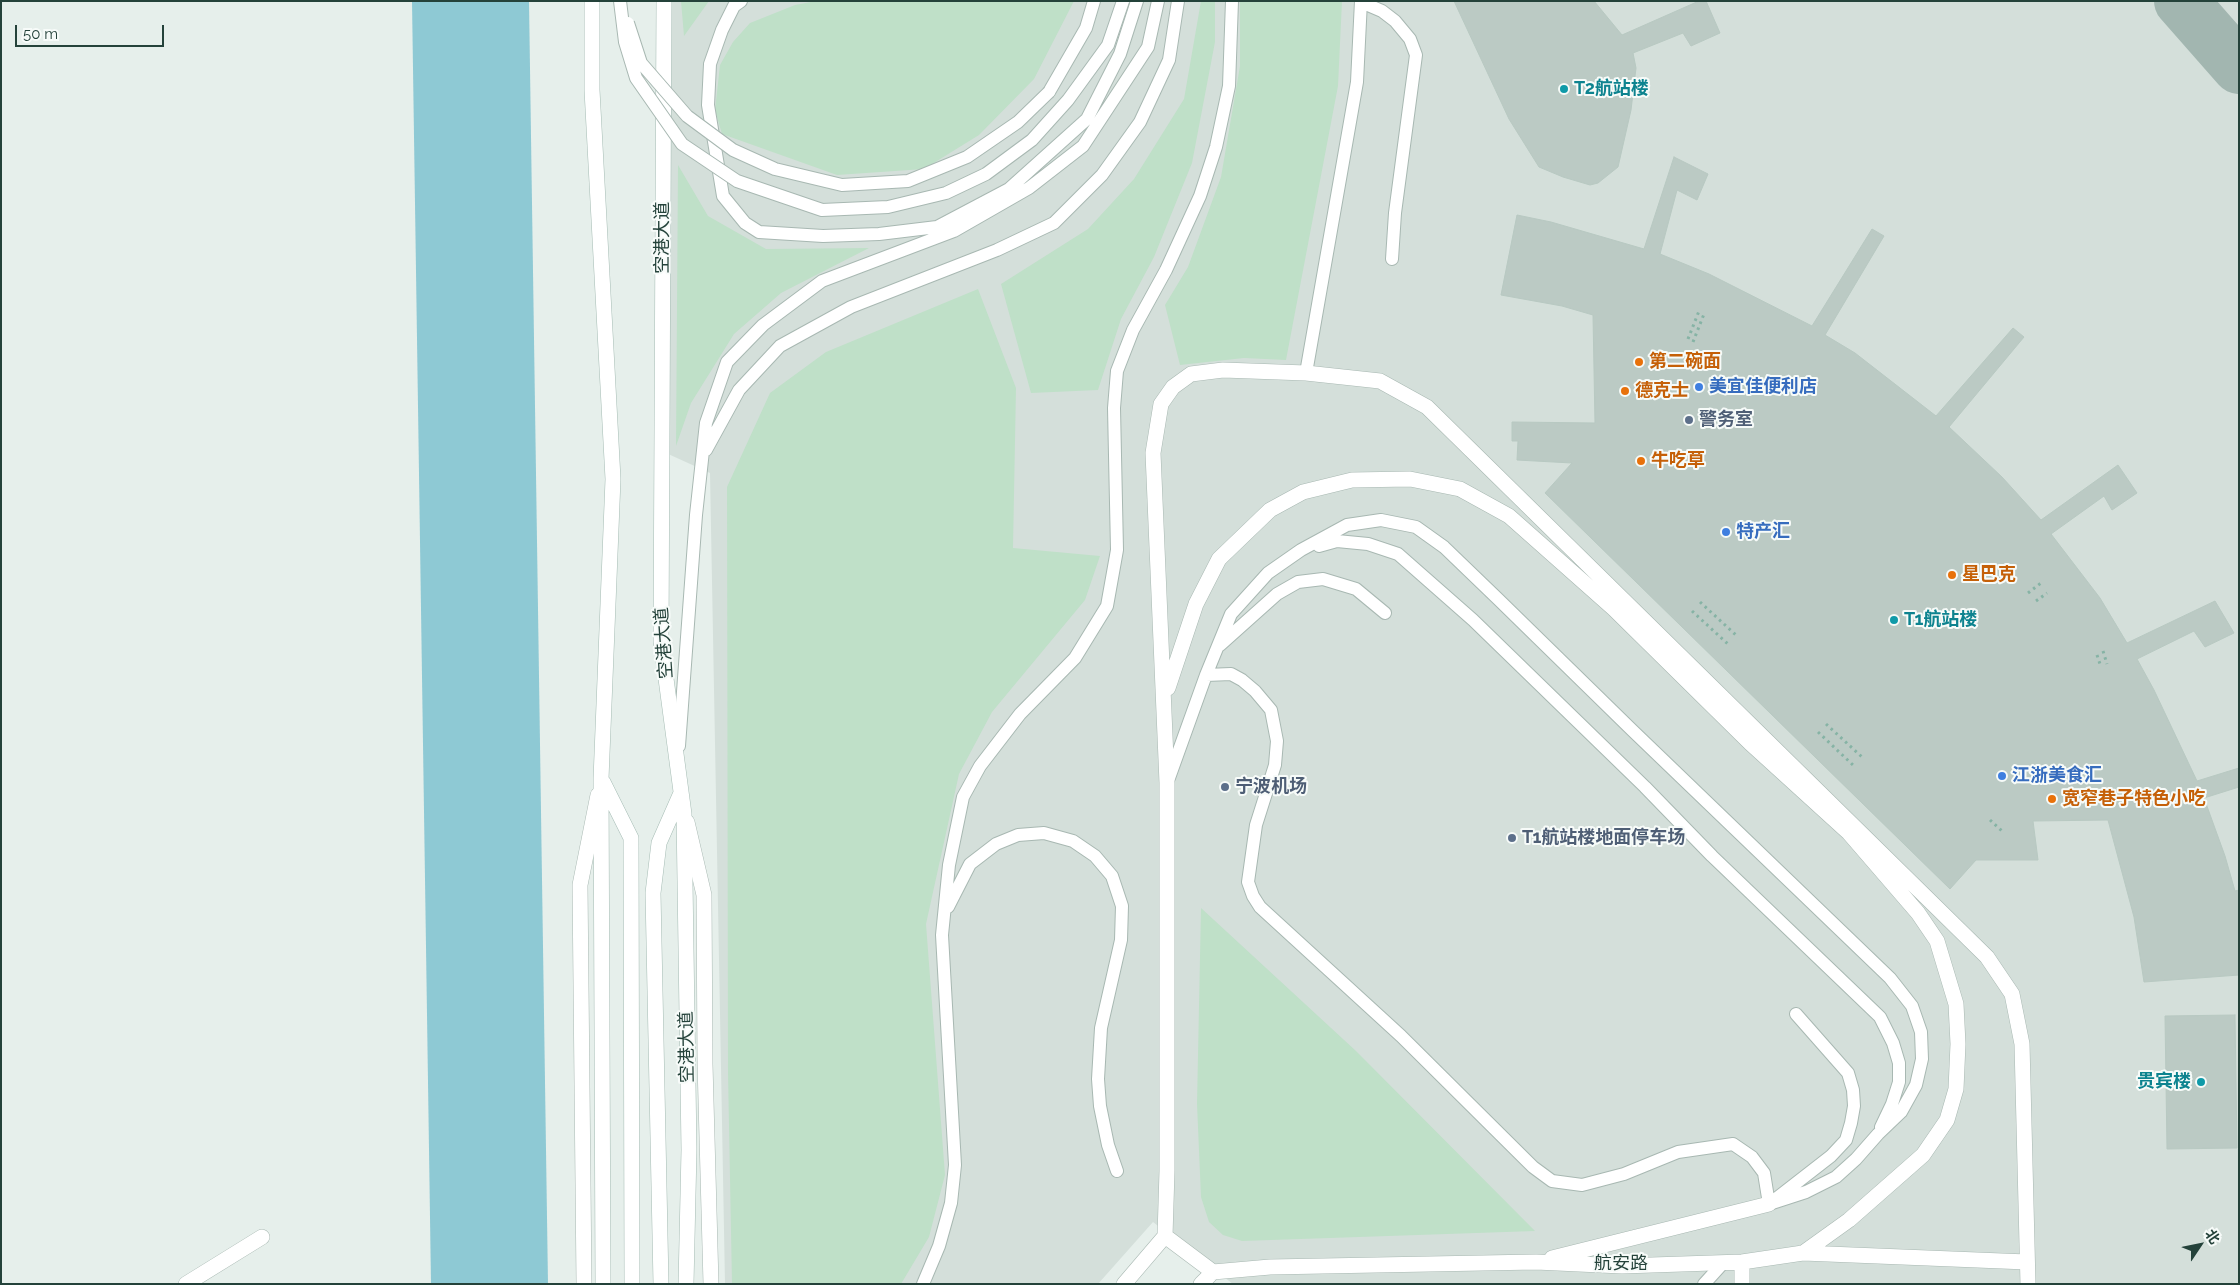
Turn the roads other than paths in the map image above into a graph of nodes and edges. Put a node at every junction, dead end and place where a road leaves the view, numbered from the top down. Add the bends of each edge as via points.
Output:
1 (592, 1) edge
2 (621, 1) edge
3 (664, 1) edge
4 (741, 1) edge
5 (1094, 1) edge
6 (1123, 1) edge
7 (1137, 1) edge
8 (1158, 1) edge
9 (1178, 1) edge
10 (1232, 1) edge
11 (1361, 2) edge
12 (1392, 259) dead end
13 (1306, 372) junction
14 (702, 457) junction
15 (1301, 550) junction
16 (1385, 613) dead end
17 (1217, 648) junction
18 (1206, 674) junction
19 (1164, 698) junction
20 (678, 766) junction
21 (601, 779) junction
22 (1167, 783) junction
23 (681, 793) junction
24 (944, 914) junction
25 (1796, 1014) dead end
26 (1878, 1134) junction
27 (1117, 1172) dead end
28 (1769, 1204) junction
29 (1165, 1236) junction
30 (262, 1237) dead end
31 (1803, 1253) junction
32 (1536, 1262) junction
33 (1724, 1262) junction
34 (1742, 1262) junction
35 (2027, 1262) junction
36 (1213, 1272) junction
37 (186, 1284) edge
38 (584, 1284) edge
39 (603, 1284) edge
40 (632, 1284) edge
41 (661, 1284) edge
42 (686, 1284) edge
43 (711, 1284) edge
44 (923, 1284) edge
45 (1124, 1284) edge
46 (1201, 1284) edge
47 (1704, 1284) edge
48 (1742, 1284) edge
49 (2028, 1284) edge

1 - 21 street via 592,90 613,479
2 - 5 lane, bridge via 641,63 687,116 733,150 775,169 842,185 908,182 967,158 1018,122 1049,92 1086,28
2 - 6 lane, bridge via 625,42 636,78 682,144 737,181 822,210 888,208 946,192 986,174 1032,140 1068,100 1108,45
3 - 20 street, 空港大道 via 661,641
4 - 7 lane via 730,14 710,64 708,106 723,196 744,223 759,232 823,236 937,227 1009,189 1087,119 1120,54
8 - 14 lane via 1148,47 1082,146 1029,188 954,232 822,281 763,325 727,362 706,423
9 - 14 lane via 1169,60 1140,122 1102,175 1054,223 997,250 851,307 780,346 739,390
10 - 24 lane via 1229,86 1216,147 1200,196 1166,270 1133,330 1117,371 1114,408 1117,550 1107,606 1075,658 1020,714 980,766 964,798 949,865
11 - 12 lane via 1395,21 1410,39 1416,56
11 - 13 lane via 1357,82
13 - 19 street via 1223,370 1191,374 1173,387 1161,404 1153,454
13 - 35 street via 1380,381 1428,407 1988,957 2012,994 2022,1044
14 - 20 lane
15 - 17 lane via 1268,573 1232,614
15 - 26 lane via 1337,542 1368,544 1398,554 1473,620 1880,1017 1893,1043 1900,1082
15 - 26 lane via 1347,525 1381,520 1416,527 1437,542 1890,978 1912,1006 1921,1032 1922,1060 1916,1086 1901,1112
16 - 17 lane via 1356,589 1323,579 1298,582 1277,594
17 - 18 lane
18 - 22 lane
18 - 28 lane via 1231,674 1255,691 1270,710 1277,741 1275,766 1256,825 1248,882 1260,908 1400,1036 1533,1167 1552,1181 1582,1185 1624,1174 1678,1152 1733,1144 1752,1157 1764,1173
19 - 22 street
19 - 31 street via 1196,604 1219,558 1270,510 1303,492 1352,480 1410,479 1460,489 1509,516 1614,609 1750,743 1849,833 1918,913 1937,941 1956,1004 1956,1090 1947,1120 1923,1155 1849,1220
20 - 23 street, 空港大道
21 - 38 street via 580,885
21 - 39 street
21 - 40 street via 630,838
22 - 29 street
23 - 41 street via 659,843 652,893
23 - 42 street, 空港大道 via 689,1150
23 - 43 street via 704,895
24 - 27 lane via 970,864 996,844 1018,835 1044,833 1073,841 1095,856 1112,876 1122,906 1121,940 1101,1028 1098,1079 1100,1106
24 - 44 lane via 942,935 955,1165 951,1203 939,1246
25 - 28 lane via 1848,1073 1853,1090 1853,1114 1846,1140 1831,1156
26 - 28 lane via 1836,1177 1806,1192
28 - 32 street
29 - 36 street
29 - 45 street
30 - 37 street
31 - 34 street, 航安路
31 - 35 street, 航安路
32 - 33 street, 航安路 via 1622,1266
32 - 36 street, 航安路 via 1270,1267
33 - 34 street, 航安路
33 - 47 lane
34 - 48 street
35 - 49 street
36 - 46 street

